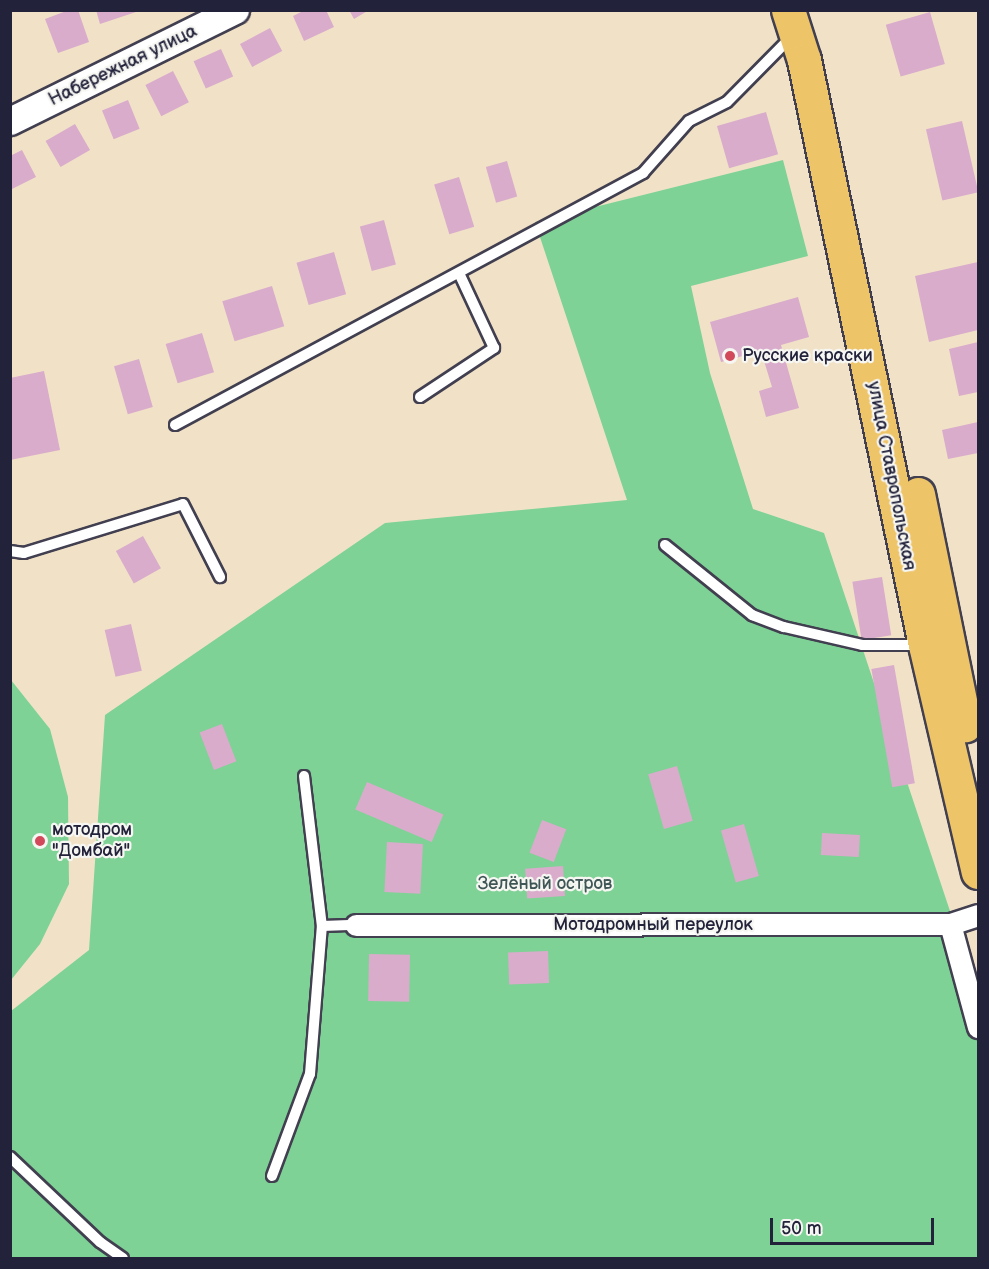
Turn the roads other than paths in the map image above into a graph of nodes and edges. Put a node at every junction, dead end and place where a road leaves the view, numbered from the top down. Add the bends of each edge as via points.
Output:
1 (235, 10) edge
2 (797, 18) edge
3 (10, 121) edge
4 (459, 273) junction
5 (420, 397) dead end
6 (175, 425) dead end
7 (665, 545) dead end
8 (10, 551) edge
9 (220, 577) dead end
10 (925, 645) junction
11 (304, 776) dead end
12 (978, 780) edge
13 (978, 872) edge
14 (978, 915) edge
15 (950, 924) junction
16 (356, 925) joint
17 (322, 926) junction
18 (978, 1027) edge
19 (10, 1157) edge
20 (272, 1176) dead end
21 (123, 1258) edge

1 - 3 street, Набережная улица
2 - 4 lane via 728,102 689,121 643,173
2 - 10 highway, улица Ставропольская
2 - 12 highway, улица Ставропольская via 837,124
4 - 5 lane via 494,348
4 - 6 lane
7 - 10 lane via 752,615 784,627 862,645
8 - 9 lane via 24,553 183,504
10 - 13 highway, улица Ставропольская
11 - 17 lane
14 - 15 street, Мотодромный переулок
15 - 16 street, Мотодромный переулок
15 - 18 street
16 - 17 lane
17 - 20 lane via 310,1074
19 - 21 lane via 100,1242

